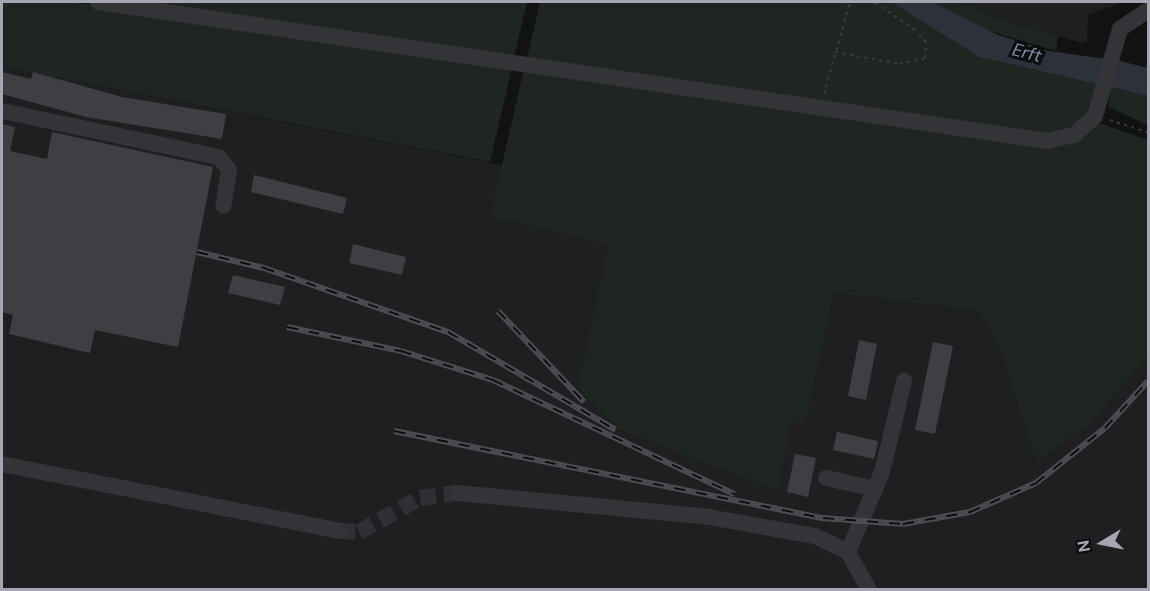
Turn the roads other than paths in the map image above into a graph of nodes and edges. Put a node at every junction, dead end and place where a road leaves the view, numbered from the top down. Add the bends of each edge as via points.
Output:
1 (98, 2) edge
2 (1149, 10) edge
3 (2, 111) edge
4 (224, 206) dead end
5 (904, 381) dead end
6 (2, 464) edge
7 (826, 478) dead end
8 (876, 489) junction
9 (457, 493) tunnel mouth
10 (339, 531) tunnel mouth
11 (848, 552) junction
12 (869, 590) edge

1 - 2 street via 1047,141 1074,135 1099,108 1124,22
3 - 4 street via 222,158 229,173
5 - 8 street
6 - 10 street
7 - 8 street
8 - 11 street
9 - 11 street via 718,518 820,538
11 - 12 street

